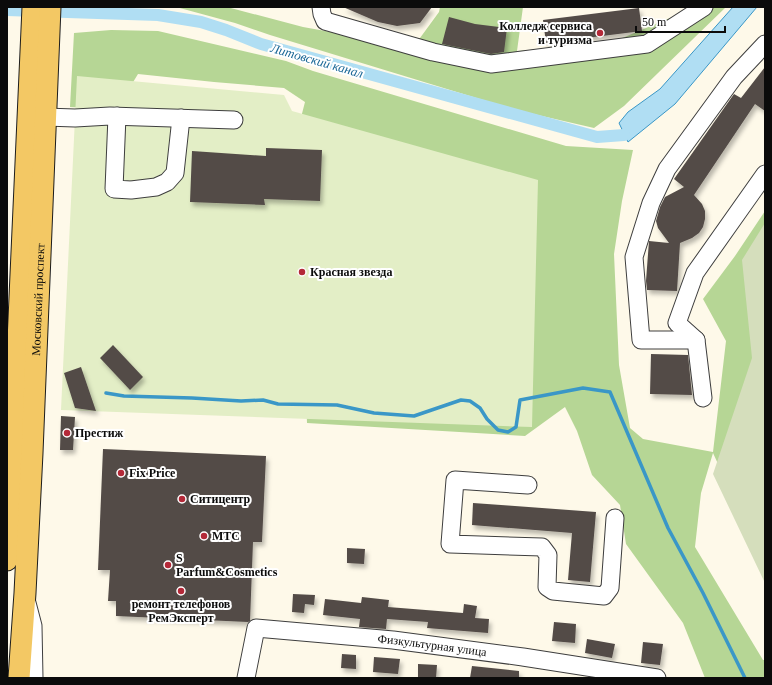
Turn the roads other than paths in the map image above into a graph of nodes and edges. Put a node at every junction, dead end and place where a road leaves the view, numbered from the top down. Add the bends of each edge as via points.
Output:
1 (321, 7) edge
2 (704, 7) edge
3 (41, 13) edge
4 (765, 44) edge
5 (117, 116) junction
6 (45, 117) junction
7 (181, 118) junction
8 (234, 120) dead end
9 (765, 174) edge
10 (696, 340) junction
11 (703, 398) dead end
12 (9, 480) edge
13 (528, 485) dead end
14 (615, 518) dead end
15 (7, 560) edge
16 (25, 593) junction
17 (19, 678) edge
18 (34, 678) edge
19 (246, 678) edge
20 (657, 678) edge

1 - 2 street via 325,21 433,52 491,64 647,44
3 - 6 main road, Московский проспект
3 - 12 main road, Московский проспект
4 - 10 street via 734,77 667,168 651,203 634,257 641,340
5 - 6 street
5 - 7 street
5 - 7 street via 114,189 123,190 156,187 167,182 175,173
6 - 16 main road, Московский проспект
7 - 8 street
9 - 10 street via 695,273 677,323
10 - 11 street
12 - 15 main road, Московский проспект
13 - 14 street via 455,480 450,544 542,547 548,556 547,587 553,591 604,596 610,588
16 - 17 main road, Московский проспект
16 - 18 street, Московский проспект via 34,626
19 - 20 street, Физкультурная улица via 256,628 393,640

